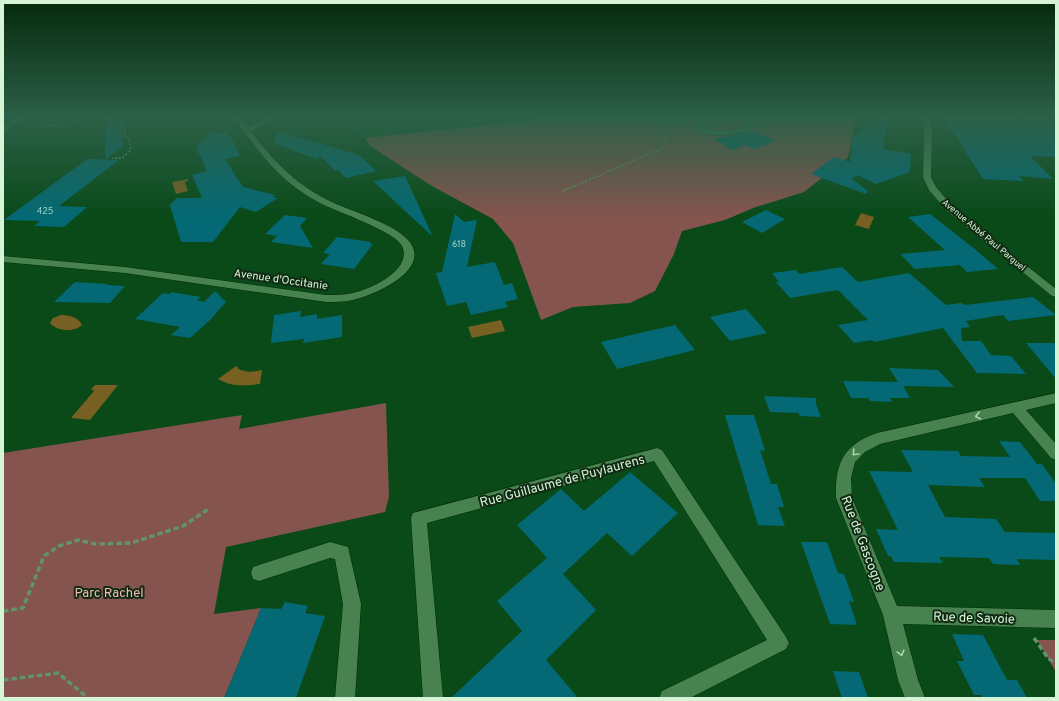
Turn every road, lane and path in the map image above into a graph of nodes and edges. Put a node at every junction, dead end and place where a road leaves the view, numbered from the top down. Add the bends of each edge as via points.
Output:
1 (130, 151) edge
2 (262, 151) edge
3 (657, 151) edge
4 (928, 151) edge
5 (112, 158) dead end
6 (563, 190) dead end
7 (3, 260) edge
8 (1056, 294) edge
9 (1056, 398) edge
10 (1016, 408) junction
11 (1056, 454) edge
12 (210, 508) dead end
13 (259, 573) dead end
14 (3, 611) edge
15 (892, 615) junction
16 (1020, 618) junction
17 (1056, 619) edge
18 (1056, 664) edge
19 (3, 680) edge
20 (88, 698) edge
21 (345, 698) edge
22 (433, 698) edge
23 (668, 698) edge
24 (915, 698) edge

1 - 5 path via 122,158
2 - 7 street, Avenue d'Occitanie via 284,175 327,203 397,235 408,245 409,256 405,268 377,289 351,297 324,298 114,269
3 - 6 path
4 - 8 street, Avenue Abbé Paul Parguel via 927,177 932,188 950,209
9 - 10 street, Rue de Gascogne
10 - 11 street
10 -> 15 street, Rue de Gascogne via 877,439 858,449 847,462 843,478 844,498
12 - 14 path via 183,526 132,543 96,544 78,540 60,546 44,556 23,608
13 - 21 street via 330,550 342,552 352,604
15 - 16 street, Rue de Savoie
15 -> 24 street, Rue de Gascogne
16 - 17 street, Rue de Savoie
16 - 18 path via 1048,658
19 - 20 path via 58,673
22 - 23 street, Rue Guillaume de Puylaurens via 419,518 657,454 780,643

